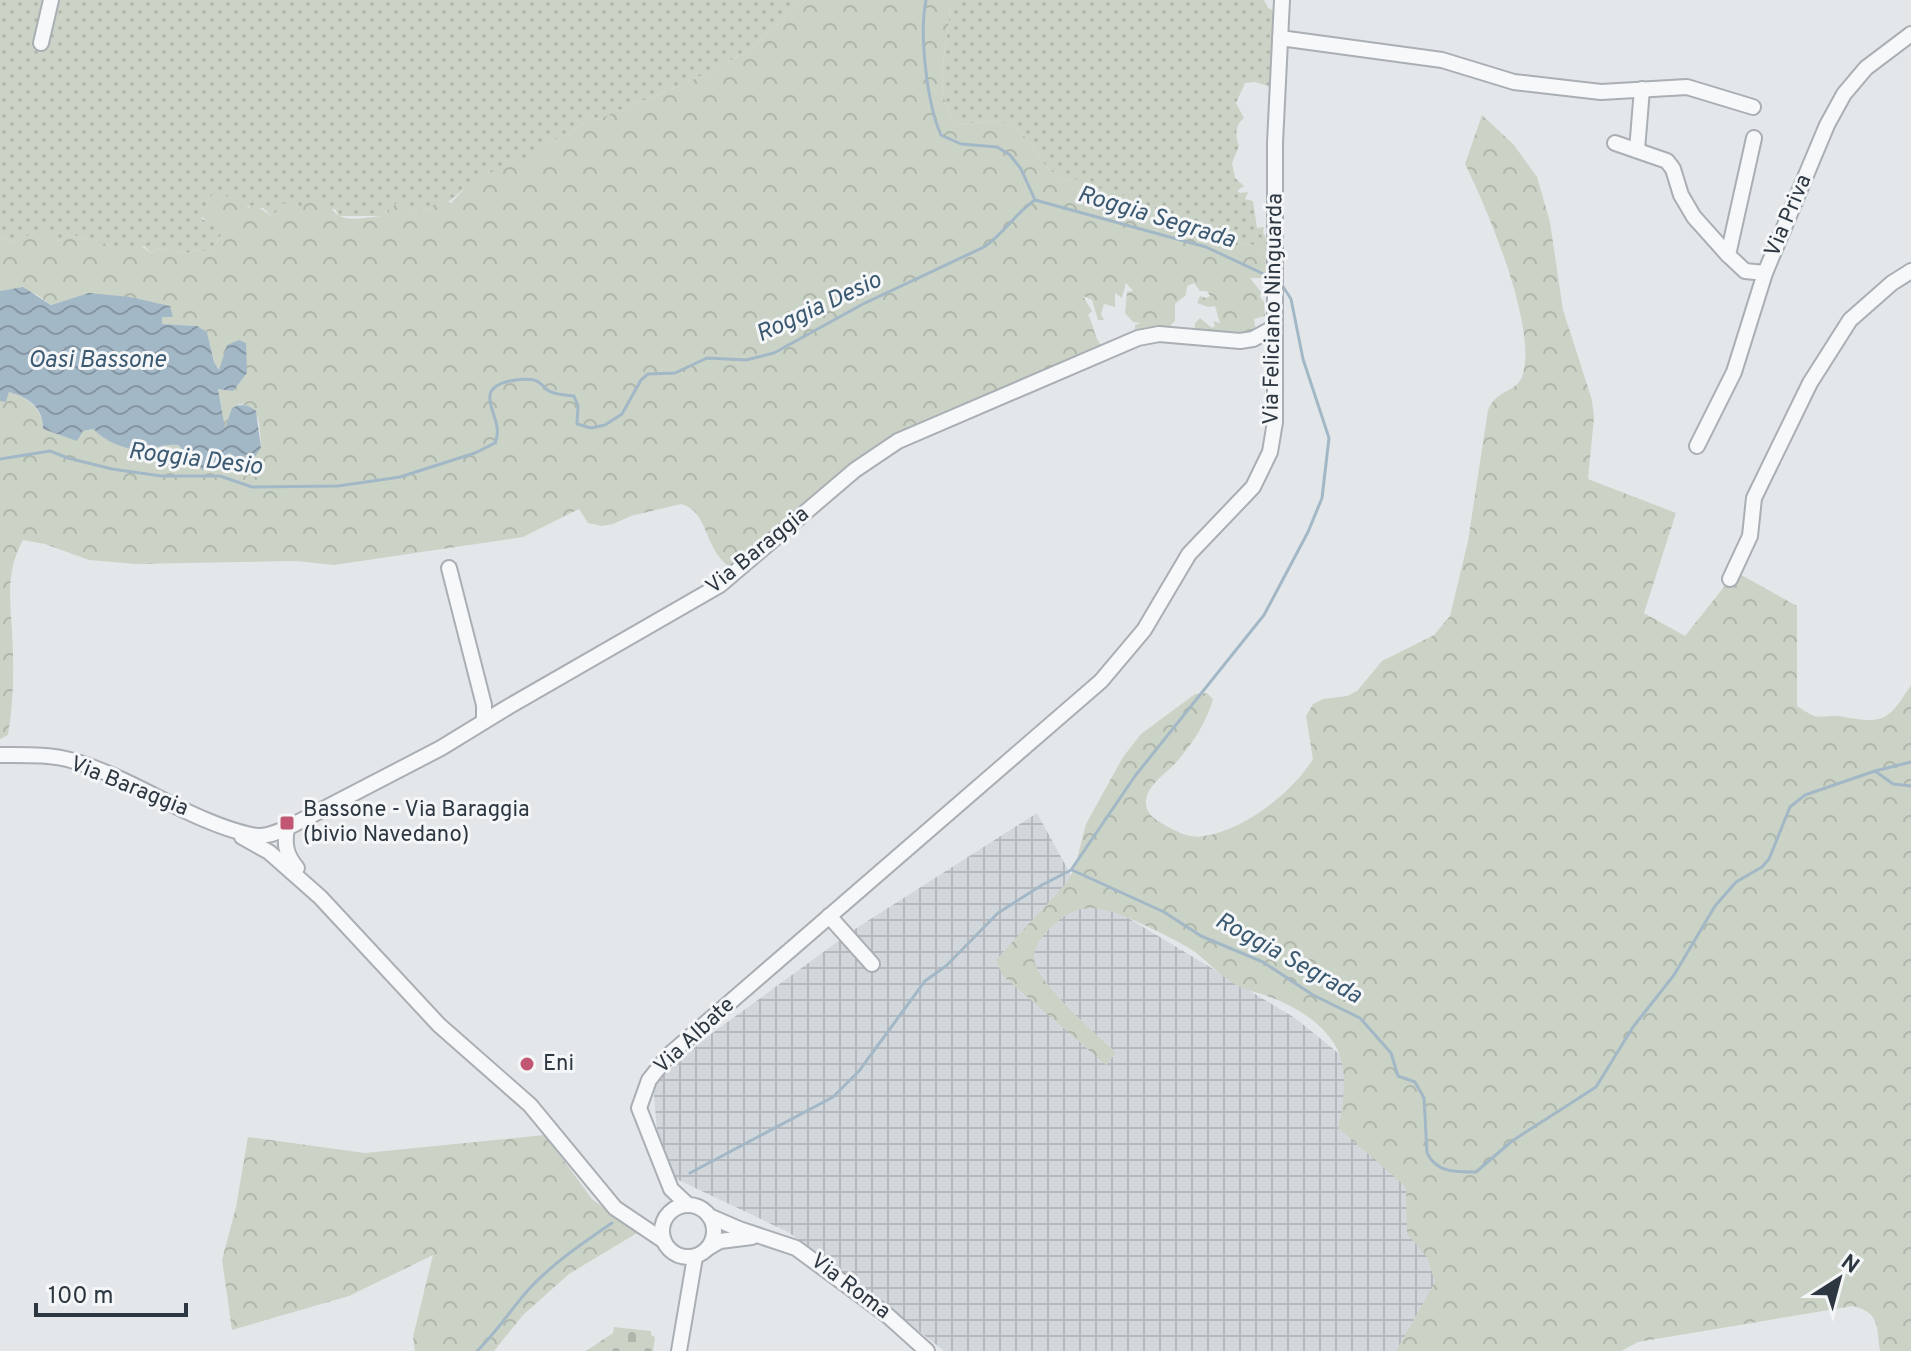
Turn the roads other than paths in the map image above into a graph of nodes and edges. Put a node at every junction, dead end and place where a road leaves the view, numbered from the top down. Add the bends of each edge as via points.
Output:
1 (51, 0) edge
2 (1282, 0) edge
3 (1911, 34) edge
4 (1280, 38) junction
5 (41, 43) dead end
6 (1642, 89) junction
7 (1753, 107) dead end
8 (1754, 138) dead end
9 (1615, 143) dead end
10 (1637, 150) junction
11 (1728, 255) junction
12 (1911, 271) edge
13 (1765, 273) junction
14 (1275, 327) junction
15 (1697, 446) dead end
16 (449, 568) dead end
17 (1730, 579) dead end
18 (484, 721) junction
19 (0, 755) edge
20 (210, 820) junction
21 (287, 828) junction
22 (269, 852) junction
23 (318, 895) junction
24 (829, 916) junction
25 (872, 964) dead end
26 (671, 1189) junction
27 (688, 1205) junction
28 (670, 1213) junction
29 (709, 1216) junction
30 (634, 1221) junction
31 (764, 1236) junction
32 (664, 1241) junction
33 (708, 1248) junction
34 (677, 1255) junction
35 (695, 1257) junction
36 (687, 1300) junction
37 (679, 1351) edge
38 (927, 1351) edge

1 - 5 street
2 - 4 street, Via Feliciano Ninguarda
3 - 13 street, Via Priva via 1874,60 1844,94
4 - 6 street via 1442,60 1514,82 1601,92
4 - 14 street, Via Feliciano Ninguarda
6 - 7 street via 1687,87
6 - 10 street
8 - 11 street, Via Priva
9 - 10 street
10 - 11 street via 1667,161 1694,217
11 - 13 street, Via Priva via 1745,271
12 - 17 street via 1859,310 1810,383 1754,498 1750,536
13 - 15 street via 1734,372
14 - 18 street, Via Baraggia via 1240,341 1159,334 1138,338 898,441 855,470 720,585
14 - 24 street, Via Feliciano Ninguarda via 1275,422 1270,452 1253,487 1189,554 1144,630 1101,681
16 - 18 street
18 - 21 street, Via Baraggia
19 - 20 street, Via Baraggia via 74,761
20 - 21 street, Via Baraggia via 252,835
20 - 22 street, Via Baraggia
21 - 22 street
21 - 23 street via 288,857
22 - 23 street, Via Baraggia
23 - 30 street, Via Baraggia via 439,1025 530,1105 600,1193
24 - 25 street
24 - 26 street, Via Albate via 669,1055 649,1080 639,1108
26 - 27 street, Via Albate
26 - 28 street, Via Albate
27 - 28 street
27 - 29 street
28 - 30 street via 653,1222
28 - 32 street via 663,1224
29 - 31 street, Via Roma
29 - 33 street via 714,1232
30 - 32 street, Via Baraggia
31 - 33 street, Via Roma via 720,1241
31 - 38 street, Via Roma via 804,1253
32 - 34 street
33 - 35 street
34 - 35 street
34 - 36 street
35 - 36 street
36 - 37 street

